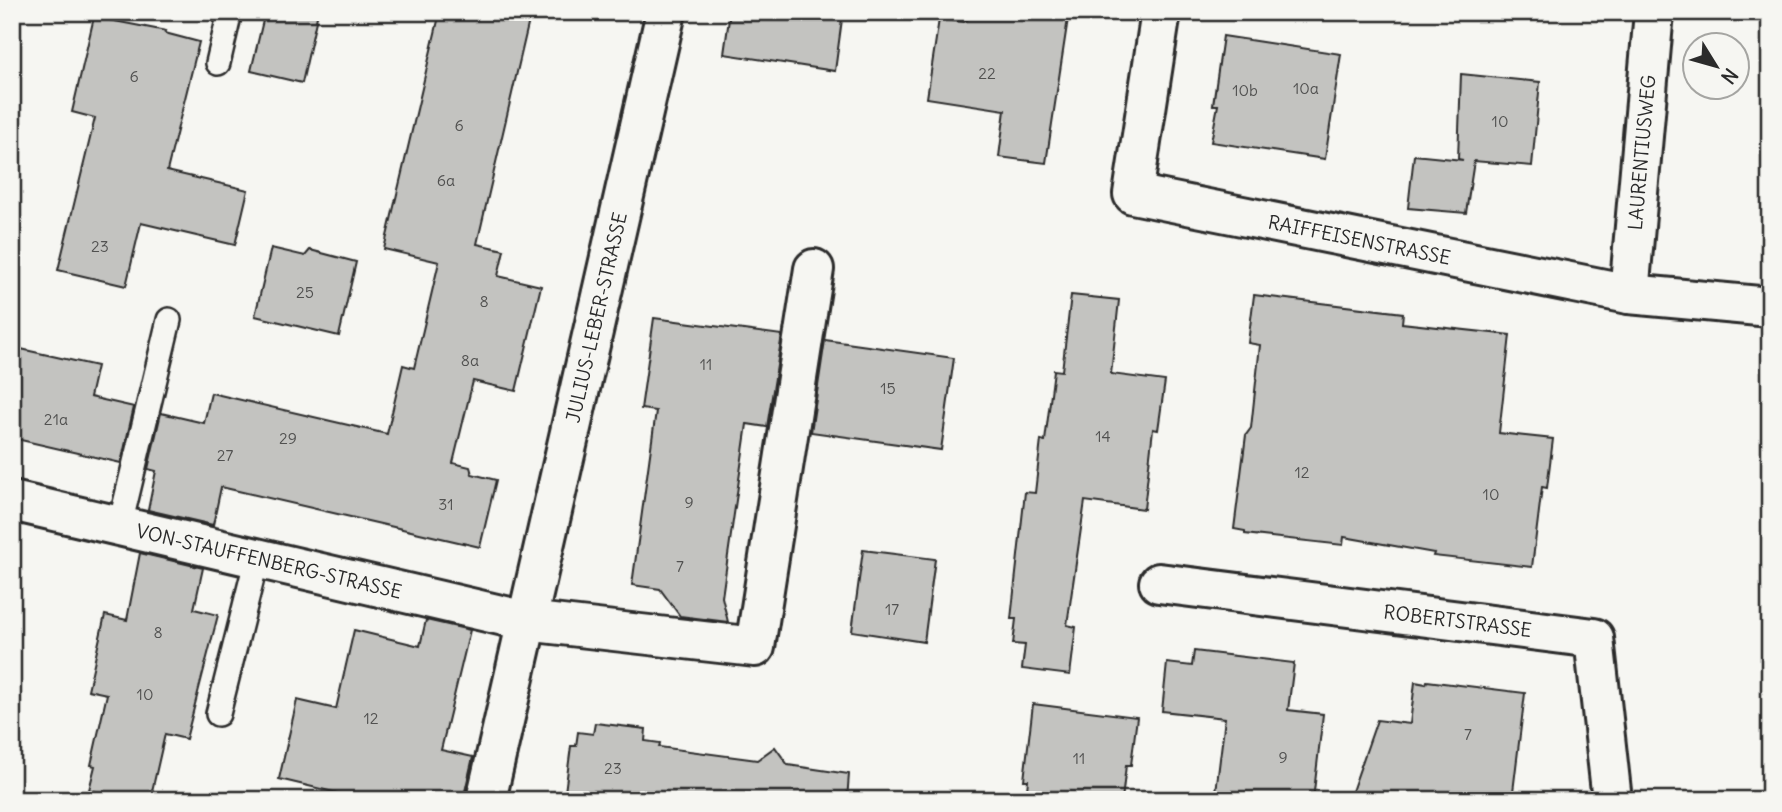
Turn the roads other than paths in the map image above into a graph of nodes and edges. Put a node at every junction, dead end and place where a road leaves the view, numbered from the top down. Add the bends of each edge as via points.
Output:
1 (230, 12) edge
2 (666, 12) edge
3 (1161, 12) edge
4 (1654, 12) edge
5 (218, 63) dead end
6 (814, 269) dead end
7 (1629, 294) junction
8 (1770, 307) edge
9 (169, 320) dead end
10 (12, 501) edge
11 (120, 525) junction
12 (257, 558) junction
13 (1159, 583) dead end
14 (526, 621) junction
15 (218, 714) dead end
16 (486, 800) edge
17 (1612, 800) edge

1 - 5 lane
2 - 14 street, JULIUS-LEBER-STRASSE
3 - 7 street, RAIFFEISENSTRASSE via 1133,194
4 - 7 street, LAURENTIUSWEG
6 - 14 street via 755,647
7 - 8 street, RAIFFEISENSTRASSE
9 - 11 lane
10 - 11 street, VON-STAUFFENBERG-STRASSE
11 - 12 street, VON-STAUFFENBERG-STRASSE
12 - 14 street, VON-STAUFFENBERG-STRASSE
12 - 15 lane
13 - 17 street, ROBERTSTRASSE via 1594,638
14 - 16 street, JULIUS-LEBER-STRASSE

